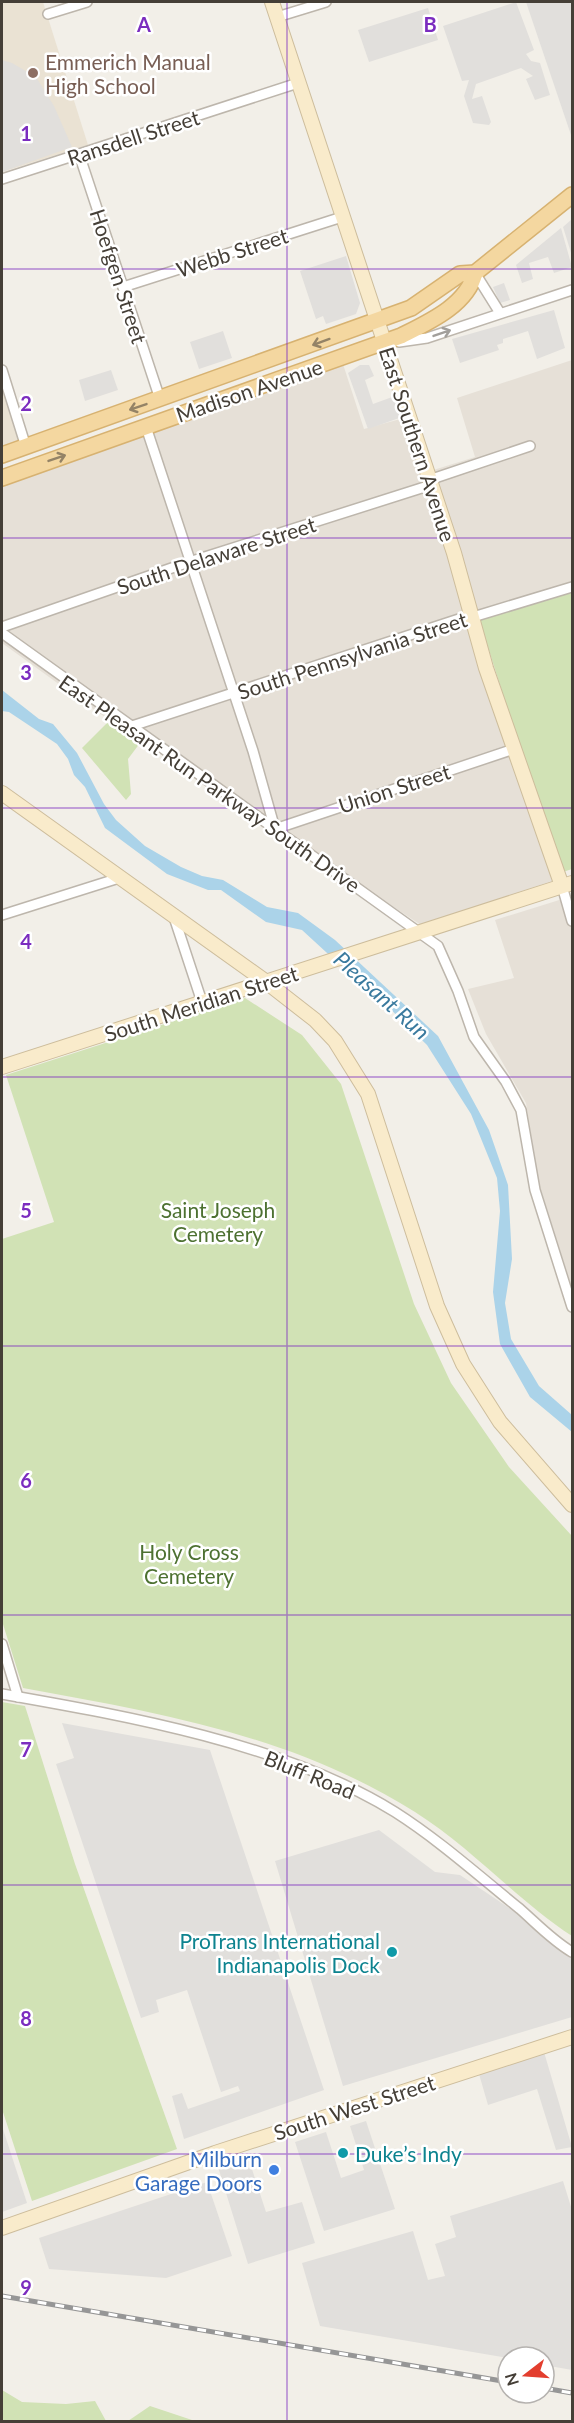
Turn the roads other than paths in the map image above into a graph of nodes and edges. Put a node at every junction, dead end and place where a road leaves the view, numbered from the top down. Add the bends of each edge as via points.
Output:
1 (87, 2) edge
2 (272, 2) edge
3 (326, 2) edge
4 (48, 14) dead end
5 (277, 17) junction
6 (298, 83) junction
7 (79, 154) junction
8 (2, 179) edge
9 (573, 195) edge
10 (342, 217) junction
11 (475, 273) junction
12 (123, 287) junction
13 (573, 290) edge
14 (500, 314) junction
15 (377, 322) junction
16 (384, 343) junction
17 (2, 370) edge
18 (160, 399) junction
19 (146, 426) junction
20 (530, 446) dead end
21 (26, 447) junction
22 (2, 455) edge
23 (2, 478) edge
24 (430, 482) junction
25 (189, 562) junction
26 (573, 586) edge
27 (473, 617) junction
28 (2, 627) edge
29 (2, 633) edge
30 (233, 692) junction
31 (132, 726) junction
32 (514, 749) junction
33 (2, 793) edge
34 (275, 829) junction
35 (119, 878) junction
36 (567, 884) edge
37 (2, 915) edge
38 (174, 917) junction
39 (573, 921) edge
40 (420, 932) junction
41 (265, 981) junction
42 (202, 1002) junction
43 (3, 1062) edge
44 (573, 1307) edge
45 (573, 1505) edge
46 (2, 1644) edge
47 (2, 1694) edge
48 (18, 1697) junction
49 (573, 1952) edge
50 (573, 2037) edge
51 (2, 2228) edge

1 - 4 street
2 - 5 street, East Southern Avenue
3 - 5 street
5 - 6 street, East Southern Avenue
6 - 7 street, Ransdell Street
6 - 10 street, East Southern Avenue
7 - 8 street, Ransdell Street
7 - 12 street, Hoefgen Street
9 - 11 main road, Madison Avenue
10 - 12 street, Webb Street
10 - 15 street, East Southern Avenue
11 - 14 street
11 - 15 main road, Madison Avenue via 460,274 411,308
11 - 16 main road, Madison Avenue via 471,290 448,308
12 - 18 street, Hoefgen Street
13 - 14 street
16 -> 14 street via 427,338
15 - 16 street, East Southern Avenue
15 -> 18 main road, Madison Avenue
16 - 19 main road, Madison Avenue
16 - 24 street, East Southern Avenue
17 - 21 street
18 -> 21 main road, Madison Avenue
23 -> 19 main road, Madison Avenue
19 - 25 street
20 - 24 street, South Delaware Street
21 - 22 main road, Madison Avenue
24 - 25 street, South Delaware Street
24 - 27 street, East Southern Avenue
25 - 28 street, South Delaware Street
25 - 30 street
26 - 27 street, South Pennsylvania Street
27 - 30 street, South Pennsylvania Street
27 - 32 street, East Southern Avenue
29 - 31 street, East Pleasant Run Parkway South Drive
30 - 31 street, South Pennsylvania Street
30 - 34 street
31 - 34 street, East Pleasant Run Parkway South Drive
32 - 34 street, Union Street
32 - 36 street, East Southern Avenue
33 - 35 street
34 - 40 street, East Pleasant Run Parkway South Drive
35 - 37 street
35 - 38 street
36 - 39 street
36 - 40 street, South Meridian Street
38 - 41 street
38 - 42 street
40 - 41 street, South Meridian Street
40 - 44 street, East Pleasant Run Parkway South Drive via 444,955 474,1037 521,1110 535,1190
41 - 42 street, South Meridian Street
41 - 45 street via 315,1020 345,1054 360,1079 374,1110 437,1306 463,1364 505,1429
42 - 43 street, South Meridian Street
46 - 48 street
47 - 48 street, Bluff Road
48 - 49 street, Bluff Road via 154,1723 229,1743 346,1787 393,1811 433,1839
50 - 51 street, South West Street via 221,2151

